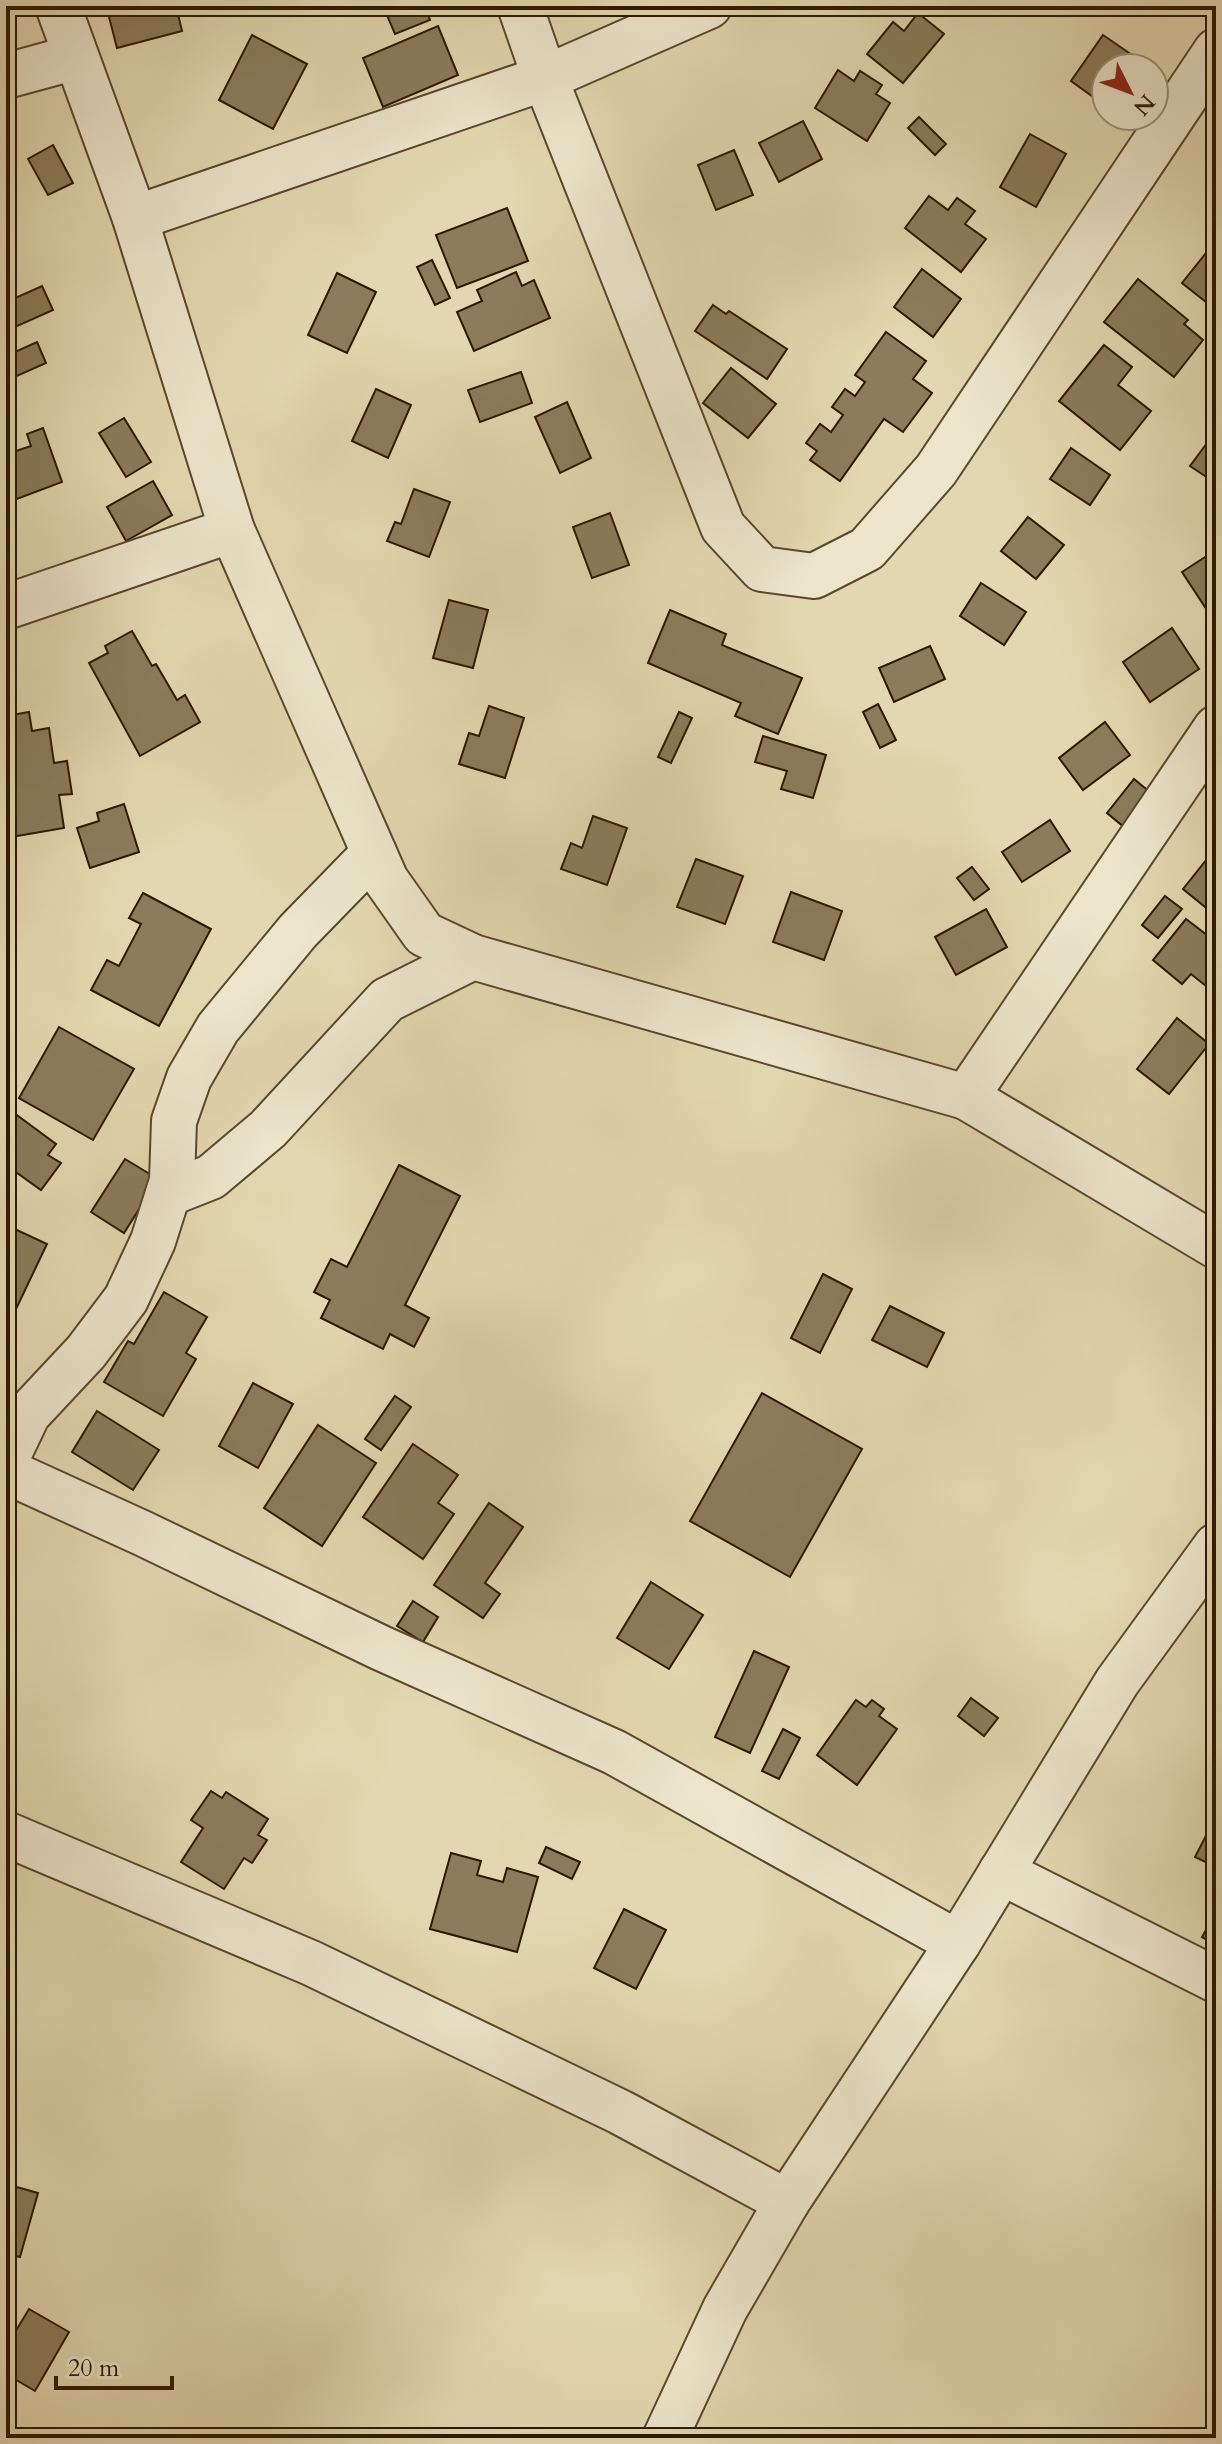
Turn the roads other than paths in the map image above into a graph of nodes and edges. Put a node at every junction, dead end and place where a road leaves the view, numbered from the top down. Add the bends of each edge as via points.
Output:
1 (58, 6) edge
2 (520, 6) edge
3 (709, 6) edge
4 (1216, 51) edge
5 (76, 57) junction
6 (6, 76) edge
7 (545, 78) junction
8 (135, 218) junction
9 (232, 530) junction
10 (6, 607) edge
11 (1216, 728) edge
12 (374, 853) junction
13 (473, 957) junction
14 (966, 1097) junction
15 (168, 1194) junction
16 (1216, 1246) edge
17 (6, 1460) edge
18 (6, 1471) edge
19 (1216, 1546) edge
20 (6, 1834) edge
21 (1001, 1872) junction
22 (958, 1943) junction
23 (1216, 1980) edge
24 (787, 2202) junction
25 (665, 2438) edge

1 - 5 street
2 - 7 street
3 - 7 street
4 - 7 street via 936,470 867,549 814,576 762,569 723,527
5 - 6 street
5 - 8 street
7 - 8 street
8 - 9 street
9 - 10 street
9 - 12 street
11 - 14 street
12 - 13 street via 424,934
12 - 15 street via 298,931 218,1028 189,1078 174,1121
13 - 14 street
13 - 15 street via 387,1000 268,1129 211,1177
14 - 16 street
15 - 17 street via 126,1299 28,1414
18 - 22 street via 614,1752
19 - 21 street via 1117,1682
20 - 24 street via 311,1963 620,2112
21 - 22 street
21 - 23 street
22 - 24 street
24 - 25 street via 725,2309

